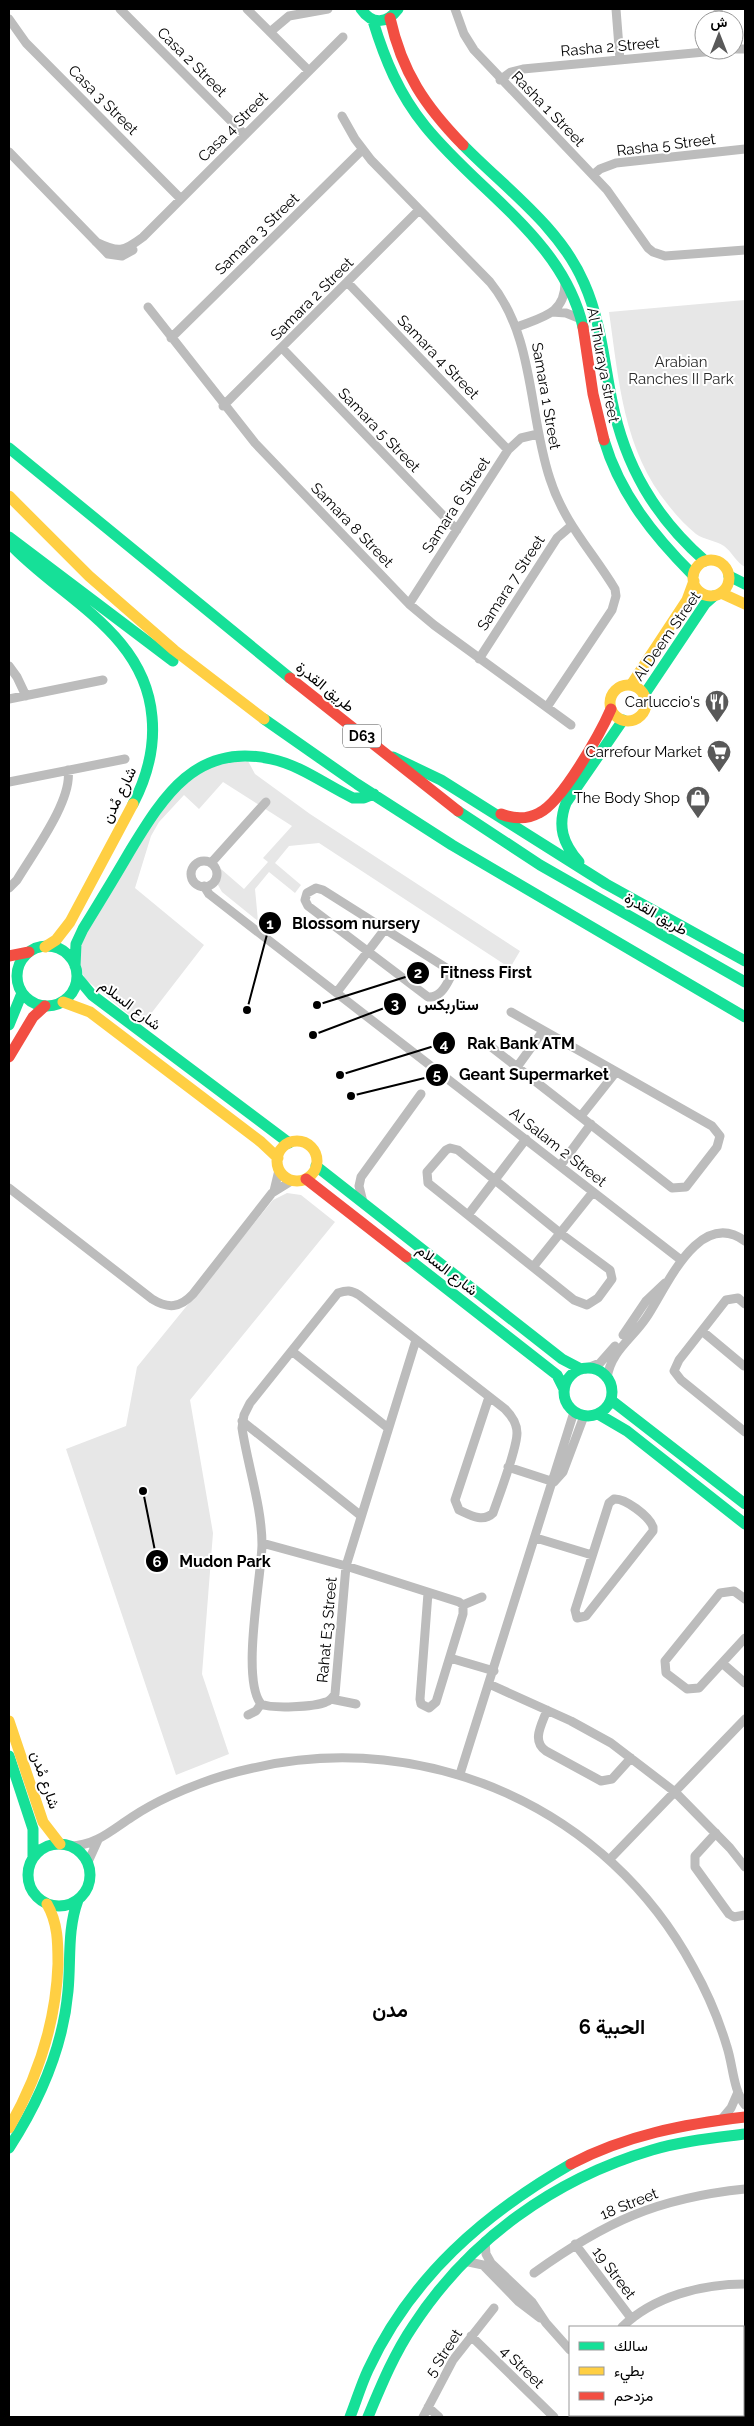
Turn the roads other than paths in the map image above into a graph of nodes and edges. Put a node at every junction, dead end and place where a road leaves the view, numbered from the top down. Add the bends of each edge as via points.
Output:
1 (120, 9) edge
2 (247, 9) edge
3 (328, 9) edge
4 (398, 9) edge
5 (455, 9) edge
6 (616, 9) edge
7 (359, 10) edge
8 (390, 18) junction
9 (9, 19) edge
10 (373, 21) junction
11 (270, 32) junction
12 (343, 37) dead end
13 (694, 53) edge
14 (620, 60) junction
15 (309, 71) junction
16 (500, 80) junction
17 (342, 116) dead end
18 (245, 135) junction
19 (362, 150) junction
20 (745, 150) edge
21 (9, 152) edge
22 (593, 175) junction
23 (181, 199) junction
24 (419, 210) junction
25 (745, 250) edge
26 (565, 279) junction
27 (348, 283) junction
28 (148, 307) dead end
29 (552, 312) junction
30 (581, 319) junction
31 (517, 327) junction
32 (171, 338) junction
33 (282, 348) junction
34 (224, 406) junction
35 (538, 434) junction
36 (9, 448) edge
37 (508, 450) junction
38 (9, 496) edge
39 (571, 526) junction
40 (457, 530) junction
41 (9, 537) edge
42 (9, 543) edge
43 (706, 561) junction
44 (729, 576) junction
45 (693, 578) junction
46 (745, 584) edge
47 (718, 594) junction
48 (409, 604) junction
49 (745, 604) edge
50 (670, 628) junction
51 (683, 637) junction
52 (479, 659) junction
53 (648, 661) junction
54 (9, 666) edge
55 (662, 669) junction
56 (103, 680) dead end
57 (631, 685) junction
58 (644, 694) junction
59 (26, 696) junction
60 (9, 699) edge
61 (547, 707) junction
62 (611, 709) junction
63 (254, 712) junction
64 (623, 720) junction
65 (572, 725) dead end
66 (384, 753) junction
67 (125, 759) dead end
68 (68, 770) junction
69 (9, 782) edge
70 (374, 794) junction
71 (266, 802) dead end
72 (478, 805) junction
73 (109, 849) junction
74 (126, 859) junction
75 (211, 863) junction
76 (213, 883) junction
77 (606, 884) junction
78 (204, 886) junction
79 (9, 888) edge
80 (217, 899) junction
81 (385, 929) junction
82 (45, 947) junction
83 (29, 952) junction
84 (368, 952) junction
85 (9, 956) edge
86 (745, 961) edge
87 (76, 971) junction
88 (745, 982) edge
89 (16, 986) edge
90 (337, 992) junction
91 (63, 1002) junction
92 (45, 1006) junction
93 (511, 1012) dead end
94 (745, 1017) edge
95 (9, 1025) edge
96 (543, 1030) junction
97 (490, 1046) dead end
98 (9, 1057) edge
99 (517, 1067) junction
100 (616, 1072) junction
101 (421, 1094) dead end
102 (580, 1116) junction
103 (591, 1124) junction
104 (526, 1139) junction
105 (289, 1143) junction
106 (278, 1164) junction
107 (316, 1166) junction
108 (560, 1166) junction
109 (306, 1179) junction
110 (293, 1180) junction
111 (496, 1180) junction
112 (9, 1188) edge
113 (593, 1192) junction
114 (272, 1193) junction
115 (363, 1202) junction
116 (468, 1215) junction
117 (560, 1233) junction
118 (745, 1241) edge
119 (681, 1260) junction
120 (532, 1267) junction
121 (745, 1304) edge
122 (648, 1306) junction
123 (702, 1331) junction
124 (416, 1340) junction
125 (292, 1352) junction
126 (744, 1366) edge
127 (583, 1369) junction
128 (607, 1378) junction
129 (564, 1389) junction
130 (489, 1397) junction
131 (611, 1400) junction
132 (579, 1414) junction
133 (598, 1414) junction
134 (242, 1422) junction
135 (388, 1428) junction
136 (745, 1432) edge
137 (508, 1467) junction
138 (554, 1482) junction
139 (745, 1504) edge
140 (360, 1515) junction
141 (745, 1524) edge
142 (536, 1538) junction
143 (262, 1543) junction
144 (592, 1555) junction
145 (346, 1566) junction
146 (428, 1593) junction
147 (482, 1597) dead end
148 (745, 1599) edge
149 (463, 1605) junction
150 (745, 1638) edge
151 (450, 1658) junction
152 (722, 1663) junction
153 (494, 1671) junction
154 (745, 1683) edge
155 (489, 1684) junction
156 (332, 1699) junction
157 (261, 1704) junction
158 (356, 1704) dead end
159 (547, 1710) junction
160 (248, 1715) dead end
161 (745, 1719) edge
162 (9, 1721) edge
163 (9, 1756) edge
164 (631, 1758) junction
165 (460, 1774) junction
166 (675, 1792) junction
167 (716, 1833) junction
168 (98, 1840) junction
169 (65, 1845) junction
170 (33, 1858) junction
171 (609, 1860) junction
172 (88, 1862) junction
173 (745, 1867) edge
174 (78, 1900) junction
175 (47, 1904) junction
176 (745, 1915) edge
177 (738, 2092) junction
178 (745, 2105) edge
179 (745, 2117) edge
180 (721, 2120) junction
181 (9, 2128) edge
182 (745, 2134) edge
183 (9, 2148) edge
184 (745, 2189) edge
185 (486, 2241) junction
186 (575, 2244) junction
187 (464, 2261) junction
188 (534, 2273) dead end
189 (745, 2284) edge
190 (522, 2298) junction
191 (494, 2308) dead end
192 (631, 2318) junction
193 (623, 2326) edge
194 (471, 2336) junction
195 (569, 2349) edge
196 (428, 2407) junction
197 (350, 2417) edge
198 (368, 2417) edge
199 (423, 2417) edge
200 (439, 2417) edge
201 (554, 2417) edge

1 - 18 street, Casa 2 Street
2 - 11 street
3 - 11 street via 289,16
4 - 8 street
5 - 16 street, Rasha 1 Street via 474,50
6 - 14 street
7 - 10 street
8 - 10 street
8 - 43 street, Al Thuraya street via 405,66 431,109 548,229 575,265 596,315 616,421 634,472 668,526
9 - 23 street, Casa 3 Street via 26,43
10 - 26 street, Al Thuraya street via 394,82 417,118 536,238
11 - 15 street
12 - 15 street, Casa 4 Street
13 - 14 street, Rasha 2 Street
14 - 16 street, Rasha 2 Street via 523,69
15 - 18 street, Casa 4 Street
16 - 22 street, Rasha 1 Street
17 - 19 street, Samara 1 Street
18 - 23 street, Casa 4 Street
19 - 24 street, Samara 1 Street
19 - 32 street, Samara 3 Street
20 - 22 street, Rasha 5 Street via 616,163
21 - 23 street, Casa 4 Street via 108,254 122,256 134,249
22 - 25 street, Rasha 1 Street via 632,223 642,247 653,257 666,260
24 - 27 street, Samara 2 Street
24 - 31 street, Samara 1 Street via 490,282 506,303
26 - 29 street via 564,299
26 - 30 street, Al Thuraya street
27 - 33 street, Samara 2 Street
27 - 37 street, Samara 4 Street
28 - 32 street, Samara 8 Street
29 - 30 street
29 - 31 street
30 - 45 street, Al Thuraya street via 597,417 610,460 633,507
31 - 35 street, Samara 1 Street
32 - 34 street, Samara 8 Street
33 - 34 street, Samara 2 Street
33 - 40 street, Samara 5 Street
34 - 48 street, Samara 8 Street via 255,443
35 - 37 street, Samara 6 Street via 521,438
35 - 39 street, Samara 1 Street via 551,482
36 - 66 street, طريق القدرة / D63
37 - 40 street, Samara 6 Street
38 - 63 street, D63 via 99,584 182,656
39 - 52 street, Samara 7 Street via 560,534
39 - 61 street, Samara 1 Street via 611,583 616,596 612,610
40 - 48 street, Samara 6 Street
41 - 63 street via 196,677
42 - 73 street, شارع مُدن via 28,563 115,634 135,660 148,691 154,724 149,768
43 - 44 street via 723,565
43 - 45 street via 697,567
44 - 46 street
44 - 47 street via 726,588
45 - 47 street via 703,594
45 - 50 street, Al Deem Street via 690,594
47 - 49 street
47 - 51 street, Al Deem Street via 705,604
48 - 52 street, Samara 8 Street
50 - 51 street
50 - 53 street, Al Deem Street
51 - 55 street, Al Deem Street
52 - 61 street, Samara 8 Street
53 - 55 street
53 - 57 street, Al Deem Street
54 - 59 street
55 - 58 street, Al Deem Street
56 - 59 street
57 - 58 street
57 - 62 street via 614,692
58 - 64 street via 646,707 641,716
59 - 60 street
61 - 65 street, Samara 8 Street
62 - 64 street
62 - 72 street via 560,793 548,807 535,815 515,819
63 - 70 street, D63
64 - 77 street via 560,815 562,839 570,852
66 - 72 street via 427,772
66 - 88 street, طريق القدرة / D63 via 459,812 510,846
67 - 68 street
68 - 69 street
68 - 79 street via 65,798 18,880
70 - 74 street via 353,798 276,760 242,756 222,759 203,765 171,788
70 - 94 street, D63 via 518,887
71 - 75 street
72 - 77 street
73 - 74 street
73 - 82 street, شارع مُدن via 70,922 56,940
74 - 87 street via 79,936
75 - 76 street via 217,870
75 - 78 street via 201,861 191,872 194,882
76 - 78 street
76 - 80 street
77 - 86 street
78 - 80 street, Al Salam 2 Street
80 - 90 street, Al Salam 2 Street
81 - 84 street
81 - 84 street via 320,888 307,893 308,906
81 - 84 street via 448,969 450,978 442,991 428,997
82 - 83 street
82 - 87 street via 66,954
83 - 85 street
83 - 89 street via 18,967
84 - 90 street
87 - 91 street via 74,990
87 - 105 street, شارع السلام via 92,995
89 - 92 street via 28,1000
89 - 95 street
90 - 104 street, Al Salam 2 Street
91 - 92 street
91 - 106 street, شارع السلام via 90,1012 261,1142
92 - 98 street via 33,1017
93 - 96 street
96 - 99 street
96 - 100 street
97 - 99 street
99 - 102 street
100 - 102 street
100 - 103 street via 712,1126 720,1136 720,1142 686,1188 679,1189 672,1188
101 - 115 street via 361,1176 359,1186
102 - 103 street
103 - 108 street
104 - 108 street, Al Salam 2 Street
104 - 111 street
105 - 106 street via 283,1147
105 - 107 street via 308,1144 316,1154
106 - 110 street via 287,1178
106 - 114 street
107 - 109 street
107 - 115 street, شارع السلام
108 - 113 street, Al Salam 2 Street
109 - 110 street
109 - 129 street, شارع السلام via 558,1375
110 - 114 street
111 - 116 street
111 - 116 street via 454,1148 446,1150 427,1172 428,1183
111 - 117 street
112 - 114 street via 152,1299 174,1307 193,1294
113 - 117 street
113 - 119 street, Al Salam 2 Street
115 - 127 street, شارع السلام via 562,1359
116 - 120 street
117 - 120 street
117 - 120 street via 610,1270 612,1279 598,1298 586,1305 580,1304
118 - 119 street via 734,1234 713,1234
119 - 122 street via 661,1296
121 - 123 street via 738,1298 726,1300
122 - 127 street via 603,1360
122 - 128 street via 646,1319 610,1361
123 - 126 street
123 - 136 street via 675,1365 676,1376
124 - 125 street via 359,1295 345,1290 338,1293
124 - 130 street
124 - 135 street, Rahat E3 Street
125 - 134 street via 250,1403
125 - 135 street
127 - 128 street via 593,1369
127 - 129 street via 572,1374
128 - 131 street
129 - 132 street via 565,1399
130 - 137 street via 512,1416 516,1424 517,1433
130 - 137 street via 455,1500 459,1510 481,1518 490,1516
131 - 133 street
131 - 139 street
132 - 133 street
132 - 138 street
133 - 141 street via 627,1431
134 - 140 street
134 - 143 street
135 - 140 street, Rahat E3 Street
137 - 138 street
138 - 142 street
140 - 145 street, Rahat E3 Street
142 - 144 street
142 - 153 street
143 - 145 street, Rahat E3 Street
143 - 157 street via 252,1665 255,1692
144 - 144 street via 609,1503 614,1499 625,1502 652,1522 654,1527 650,1535 586,1616 580,1619 574,1613
145 - 146 street
145 - 156 street, Rahat E3 Street via 336,1688
146 - 149 street
146 - 151 street via 420,1698 423,1706 429,1708 434,1705
147 - 149 street
148 - 152 street via 734,1591 720,1593 665,1661 664,1667 671,1677 693,1690 699,1688
149 - 151 street
150 - 152 street
151 - 153 street
152 - 154 street
153 - 155 street
155 - 159 street
155 - 165 street
156 - 157 street, Rahat E3 Street via 274,1707
156 - 158 street
157 - 160 street
159 - 164 street via 591,1731
159 - 164 street via 538,1735 539,1744 546,1751 601,1781 612,1779
161 - 166 street
162 - 169 street, شارع مُدن via 39,1812 48,1830
163 - 170 street, شارع مُدن via 32,1829
164 - 166 street
165 - 168 street via 381,1760 338,1758 253,1768 171,1796
165 - 171 street via 506,1792 544,1812 580,1835
166 - 167 street
166 - 171 street
167 - 173 street
167 - 176 street via 695,1856 695,1867 729,1914 734,1917
168 - 169 street via 84,1845
168 - 172 street
169 - 170 street via 40,1850
169 - 172 street via 80,1852
170 - 175 street via 29,1868 30,1888
171 - 177 street via 651,1904 694,1967 727,2046
172 - 174 street via 90,1883
174 - 175 street via 58,1907
174 - 183 street via 70,1922 68,1992 58,2046 38,2098
175 - 181 street via 55,1917 57,1932 58,1974 53,2015 32,2086
177 - 178 street
177 - 180 street via 732,2108
179 - 180 street
180 - 197 street via 647,2134 581,2158 531,2187 477,2226 446,2256 401,2313 366,2376
182 - 185 street via 688,2142 617,2162 550,2193
184 - 186 street, 18 Street via 704,2194 648,2209
185 - 187 street
185 - 190 street via 486,2254 491,2263
186 - 188 street, 18 Street
186 - 192 street, 19 Street
187 - 190 street via 483,2265
187 - 198 street via 432,2296 415,2321 386,2373
189 - 192 street via 708,2286 681,2293
190 - 195 street
191 - 194 street, 5 Street
192 - 193 street
194 - 196 street, 5 Street via 445,2373
194 - 201 street, 4 Street
196 - 199 street, 5 Street
196 - 200 street

